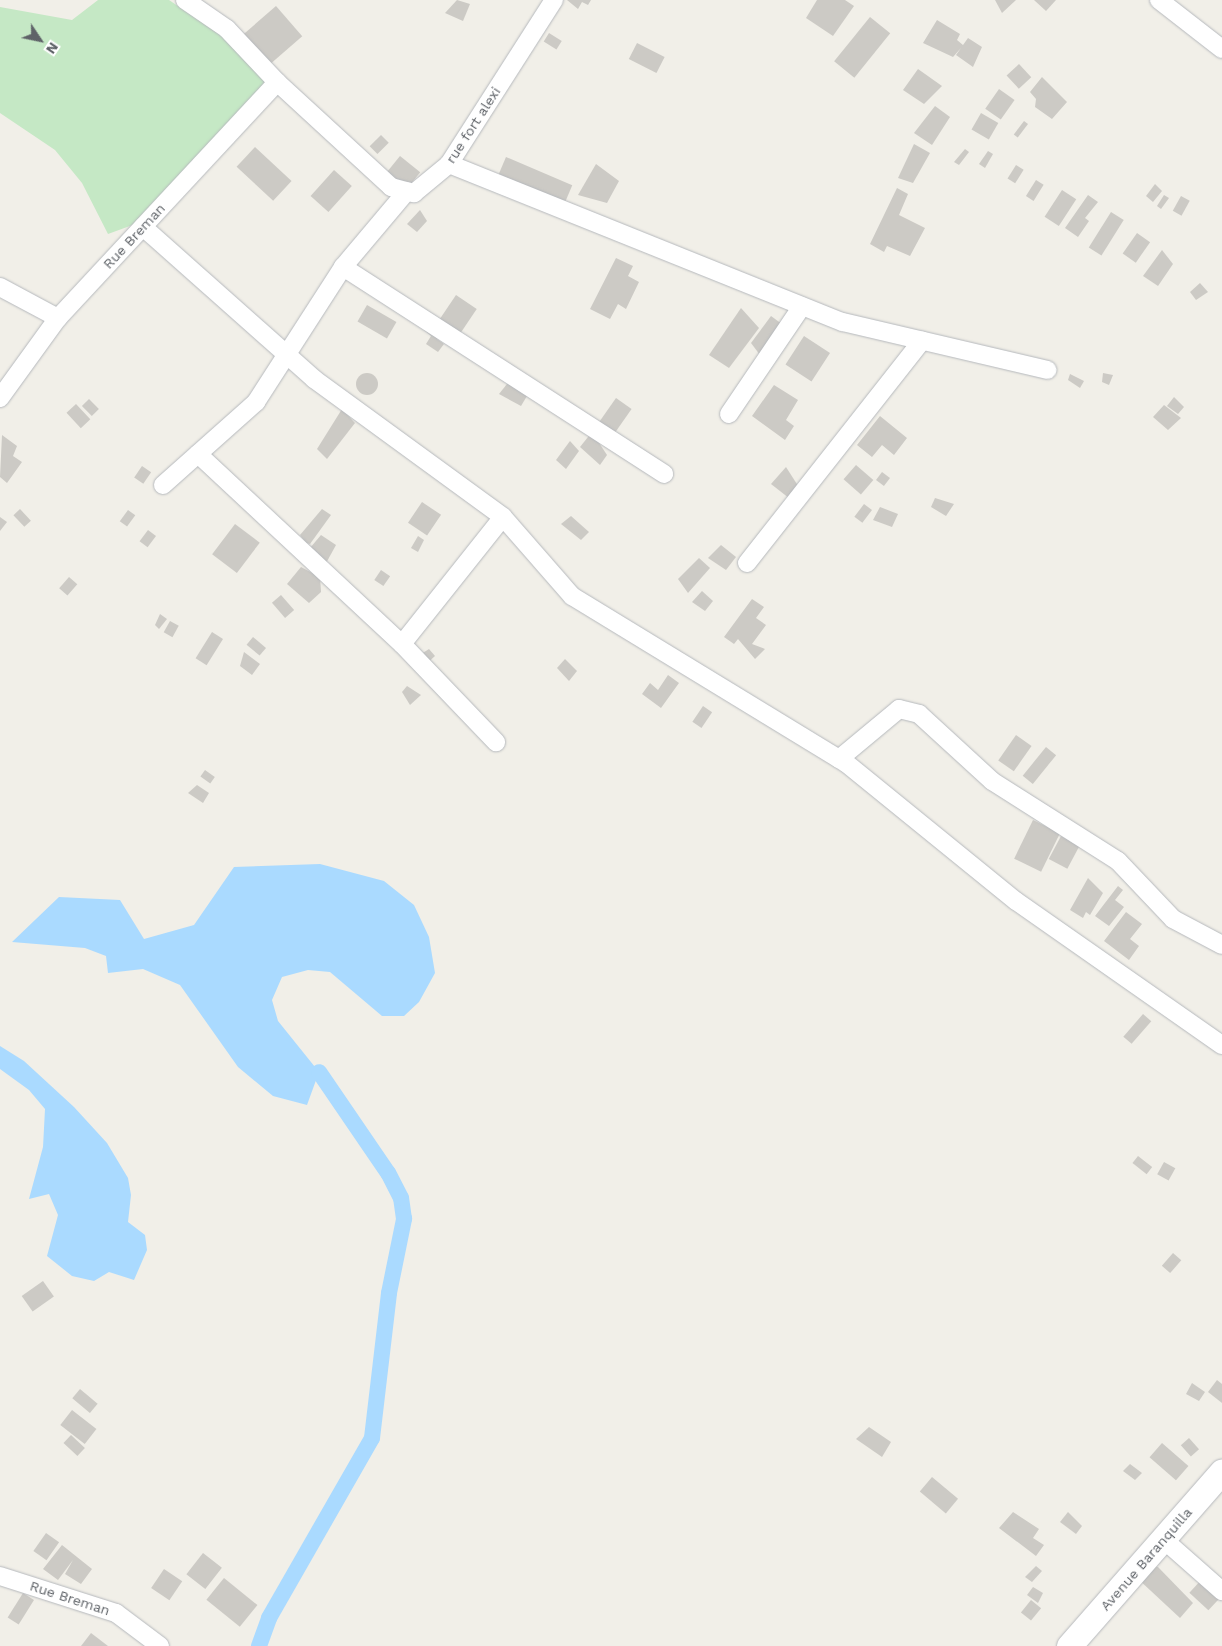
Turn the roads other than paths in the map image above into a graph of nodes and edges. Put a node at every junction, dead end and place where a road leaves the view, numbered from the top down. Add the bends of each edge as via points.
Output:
1 (186, 0) edge
2 (554, 0) edge
3 (1159, 0) edge
4 (1222, 49) edge
5 (277, 82) junction
6 (450, 164) junction
7 (407, 191) junction
8 (143, 227) junction
9 (343, 267) junction
10 (0, 287) edge
11 (802, 306) junction
12 (58, 318) junction
13 (922, 341) junction
14 (287, 354) junction
15 (1047, 370) dead end
16 (0, 398) edge
17 (729, 414) dead end
18 (198, 454) junction
19 (664, 474) dead end
20 (163, 485) dead end
21 (503, 517) junction
22 (747, 563) dead end
23 (402, 644) junction
24 (496, 742) dead end
25 (839, 759) junction
26 (1222, 945) edge
27 (1222, 1045) edge
28 (1222, 1471) edge
29 (1163, 1539) junction
30 (0, 1576) edge
31 (1222, 1591) edge
32 (160, 1646) edge
33 (1069, 1646) edge

1 - 5 street via 227,28
2 - 6 street, rue fort alexi
3 - 4 street
5 - 7 street via 390,186
5 - 8 street, Rue Breman
6 - 7 street, rue fort alexi via 414,193
6 - 11 street
7 - 9 street
8 - 12 street, Rue Breman
8 - 14 street
9 - 14 street
9 - 19 street
10 - 12 street
11 - 13 street via 843,322
11 - 17 street
12 - 16 street, Rue Breman
13 - 15 street
13 - 22 street
14 - 18 street via 256,402
14 - 21 street
18 - 20 street
18 - 23 street
21 - 23 street
21 - 25 street via 572,596
23 - 24 street
25 - 26 street via 900,709 919,714 992,780 1118,861 1173,918
25 - 27 street via 1016,901
28 - 29 main road, Avenue Baranquilla
29 - 31 street
29 - 33 main road, Avenue Baranquilla
30 - 32 street, Rue Breman via 116,1613

